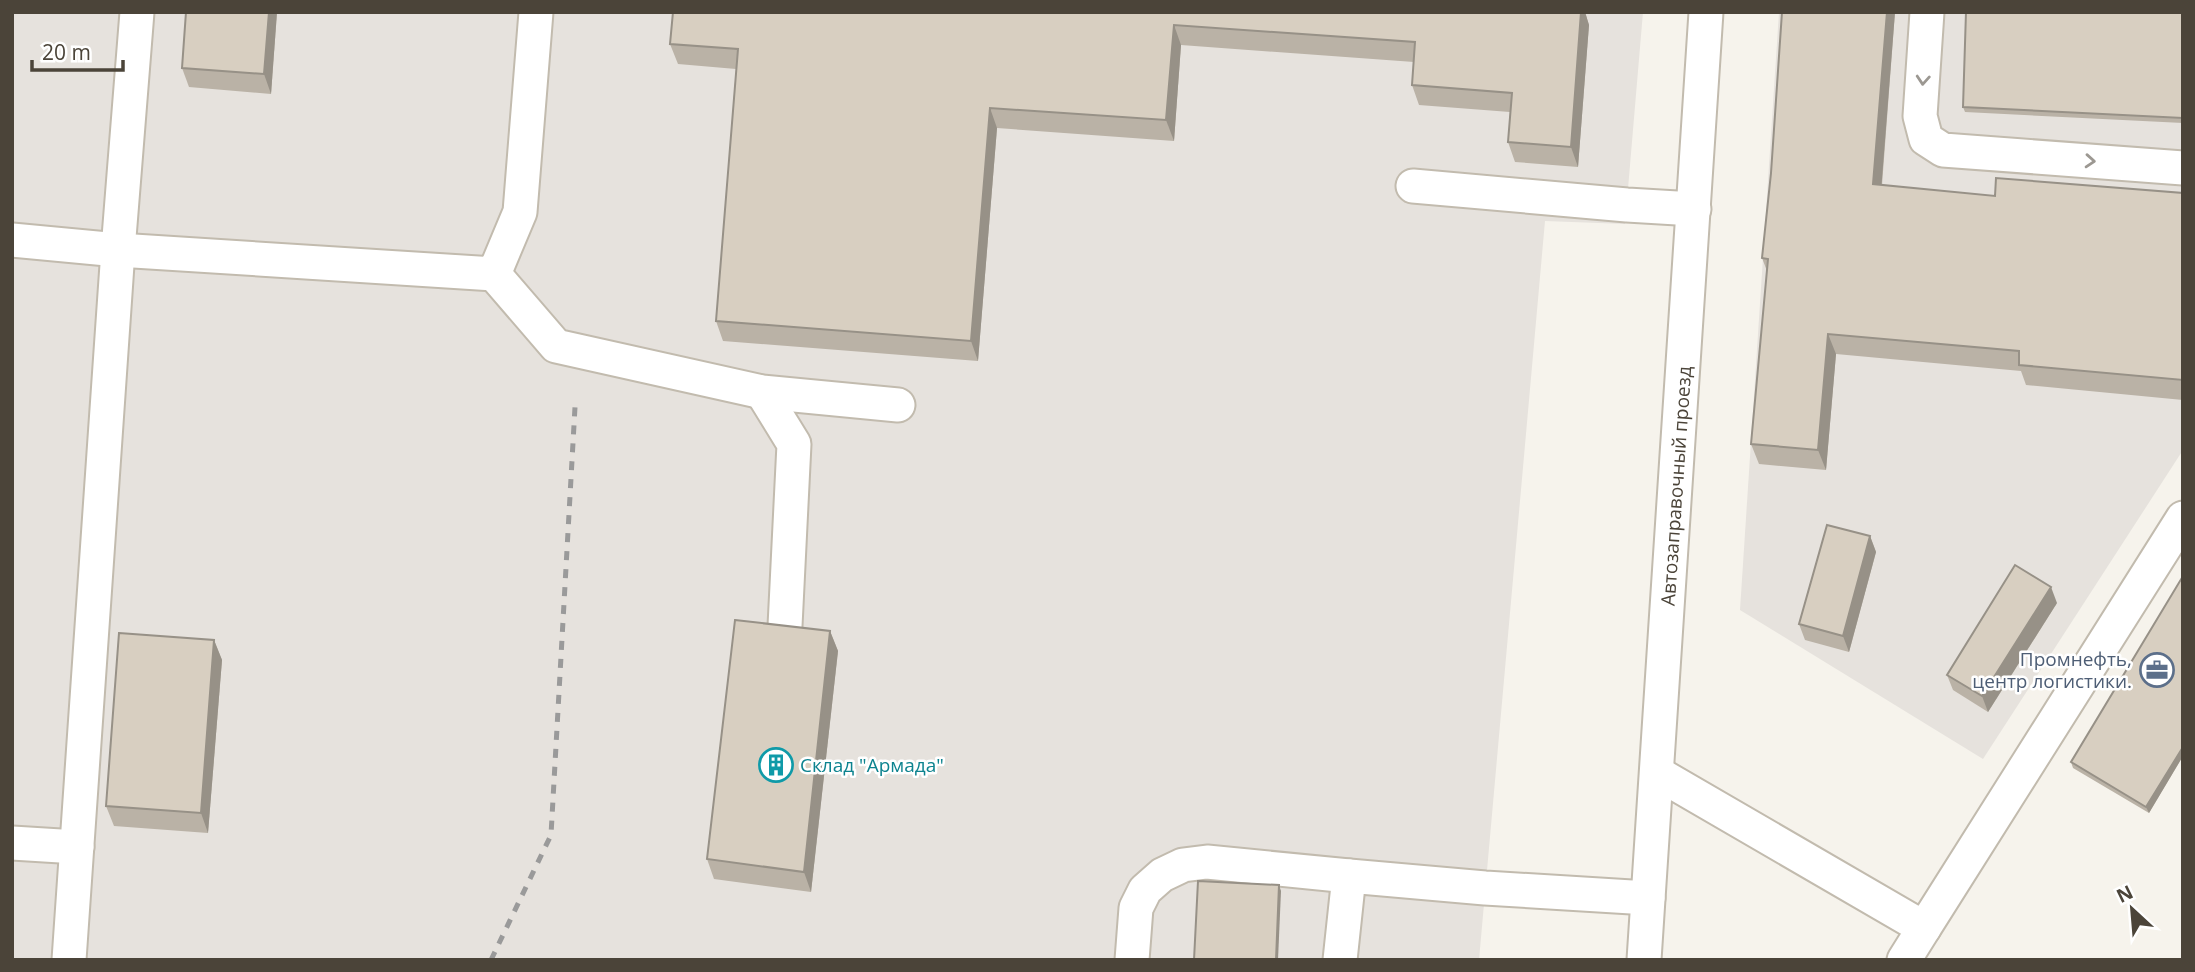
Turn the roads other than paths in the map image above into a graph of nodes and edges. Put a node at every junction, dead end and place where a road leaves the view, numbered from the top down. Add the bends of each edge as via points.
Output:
1 (137, 12) edge
2 (536, 12) edge
3 (1706, 12) edge
4 (1927, 12) edge
5 (2183, 168) edge
6 (1413, 186) dead end
7 (1694, 209) junction
8 (12, 240) edge
9 (118, 250) junction
10 (494, 274) junction
11 (762, 393) junction
12 (898, 405) dead end
13 (2183, 518) edge
14 (785, 626) edge
15 (1657, 774) junction
16 (12, 844) edge
17 (77, 847) junction
18 (1349, 876) junction
19 (1648, 898) junction
20 (1924, 929) junction
21 (69, 960) edge
22 (1132, 960) edge
23 (1340, 960) edge
24 (1644, 960) edge
25 (1904, 960) edge

1 - 9 street
2 - 10 street via 520,212
3 - 7 street, Автозаправочный проезд
4 -> 5 street via 1920,116 1926,139 1944,150
6 - 7 street
7 - 15 street, Автозаправочный проезд
8 - 9 street
9 - 10 street
9 - 17 street
10 - 11 street via 556,345
11 - 12 street
11 - 14 street via 794,444
13 - 20 street
15 - 19 street, Автозаправочный проезд
15 - 20 street
16 - 17 street
17 - 21 street
18 - 19 street
18 - 22 street via 1207,862 1183,866 1162,875 1145,890 1136,908
18 - 23 street
19 - 24 street, Автозаправочный проезд
20 - 25 street

